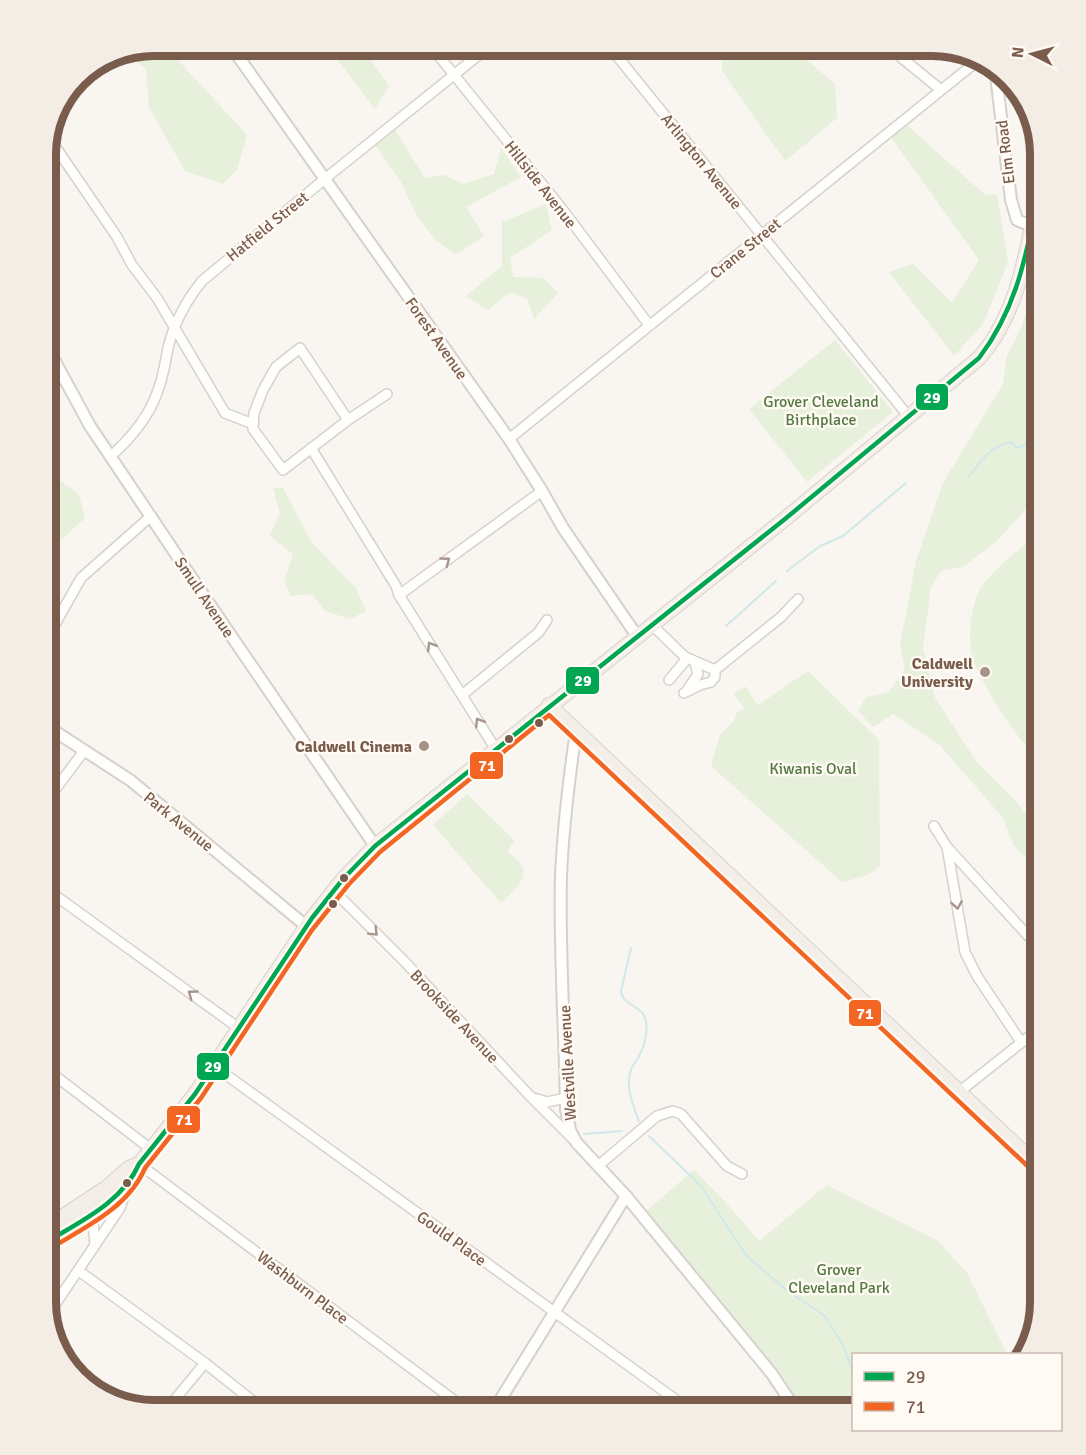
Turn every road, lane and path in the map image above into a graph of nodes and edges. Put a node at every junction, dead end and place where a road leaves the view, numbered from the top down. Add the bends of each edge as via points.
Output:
1 (238, 56) edge
2 (439, 56) edge
3 (477, 56) edge
4 (617, 56) edge
5 (899, 56) edge
6 (973, 65) edge
7 (454, 75) junction
8 (997, 80) edge
9 (941, 90) junction
10 (56, 148) edge
11 (326, 178) junction
12 (1030, 226) edge
13 (1030, 230) edge
14 (761, 235) junction
15 (649, 325) junction
16 (175, 327) junction
17 (56, 363) edge
18 (387, 394) dead end
19 (909, 417) junction
20 (348, 420) junction
21 (253, 424) junction
22 (508, 439) junction
23 (311, 448) junction
24 (110, 457) junction
25 (542, 491) junction
26 (151, 516) junction
27 (399, 595) junction
28 (798, 599) dead end
29 (547, 620) dead end
30 (56, 622) edge
31 (651, 624) junction
32 (637, 636) junction
33 (685, 657) junction
34 (695, 663) junction
35 (715, 670) junction
36 (669, 680) dead end
37 (462, 695) junction
38 (549, 705) junction
39 (576, 731) junction
40 (56, 732) edge
41 (495, 748) junction
42 (84, 751) junction
43 (56, 788) edge
44 (934, 826) dead end
45 (375, 846) junction
46 (947, 847) junction
47 (333, 890) junction
48 (56, 896) edge
49 (306, 926) junction
50 (1030, 938) edge
51 (240, 1029) junction
52 (1030, 1036) edge
53 (1022, 1042) junction
54 (214, 1066) junction
55 (56, 1076) edge
56 (960, 1092) junction
57 (529, 1095) junction
58 (566, 1098) junction
59 (576, 1142) junction
60 (152, 1150) junction
61 (1030, 1159) edge
62 (140, 1164) junction
63 (598, 1166) junction
64 (742, 1174) dead end
65 (128, 1185) junction
66 (626, 1196) junction
67 (87, 1209) junction
68 (56, 1223) edge
69 (56, 1234) edge
70 (95, 1245) junction
71 (79, 1270) junction
72 (56, 1303) edge
73 (553, 1312) junction
74 (205, 1363) junction
75 (174, 1400) edge
76 (251, 1400) edge
77 (454, 1400) edge
78 (500, 1400) edge
79 (676, 1400) edge
80 (789, 1400) edge

1 - 11 street, Forest Avenue
2 - 7 street, Hillside Avenue
3 - 7 street, Hatfield Street
4 - 14 street, Arlington Avenue
5 - 9 street
6 - 9 street, Crane Street
7 - 11 street, Hatfield Street
7 - 15 street, Hillside Avenue
8 - 12 street, Elm Road via 1011,200 1017,220
9 - 14 street, Crane Street
10 - 16 street
11 - 16 street, Hatfield Street via 211,272 190,297
11 - 22 street, Forest Avenue
13 - 19 main road via 1012,304 994,339 970,367
14 - 15 street, Crane Street
14 - 19 street, Arlington Avenue
15 - 22 street, Crane Street
16 - 21 street via 225,412
16 - 24 street, Hatfield Street via 157,393 143,421
17 - 24 street, Smull Avenue
18 - 20 street
19 - 31 main road
20 - 21 street via 300,348 276,367 263,390
20 - 23 street
21 - 23 street via 283,470
22 - 25 street, Forest Avenue
23 - 27 street
24 - 26 street, Smull Avenue
27 -> 25 street
25 - 32 street, Forest Avenue
26 - 30 street via 81,578
26 - 45 street, Smull Avenue
37 -> 27 street
28 - 35 street via 782,617
29 - 37 street via 538,633
31 - 32 main road
31 - 33 street
32 - 38 main road
33 - 34 street
33 - 36 street
34 - 35 street
34 - 35 street via 697,678 684,693 711,682
41 -> 37 street
38 - 39 main road
38 - 41 main road
39 - 56 main road
39 - 58 street, Westville Avenue via 561,873
40 - 42 street, Park Avenue
41 - 45 main road
42 - 43 street
42 - 49 street, Park Avenue via 130,780
44 - 46 street
45 - 47 main road
46 - 50 street
46 -> 53 street via 964,952
47 - 49 main road
47 -> 57 street, Brookside Avenue
51 -> 48 street
49 - 51 main road
51 - 54 main road
52 - 53 street
53 - 56 street
54 - 60 main road
54 - 73 street, Gould Place
55 - 60 street
56 - 61 main road
57 - 58 street via 547,1102
57 - 59 street, Brookside Avenue
58 - 59 street, Westville Avenue via 567,1119
59 - 63 street, Westville Avenue
60 - 62 main road
62 - 65 main road
62 - 67 main road via 129,1168
62 - 77 street, Washburn Place
63 - 64 street via 657,1116 673,1111 681,1114 727,1166
63 - 66 street, Westville Avenue
65 - 67 main road
65 - 70 street via 120,1208
66 - 73 street
66 - 80 street
67 - 68 main road
67 - 69 main road
67 - 70 street
70 - 71 street
71 - 72 street
71 - 74 street
73 - 78 street
73 - 79 street, Gould Place
74 - 75 street
74 - 76 street

